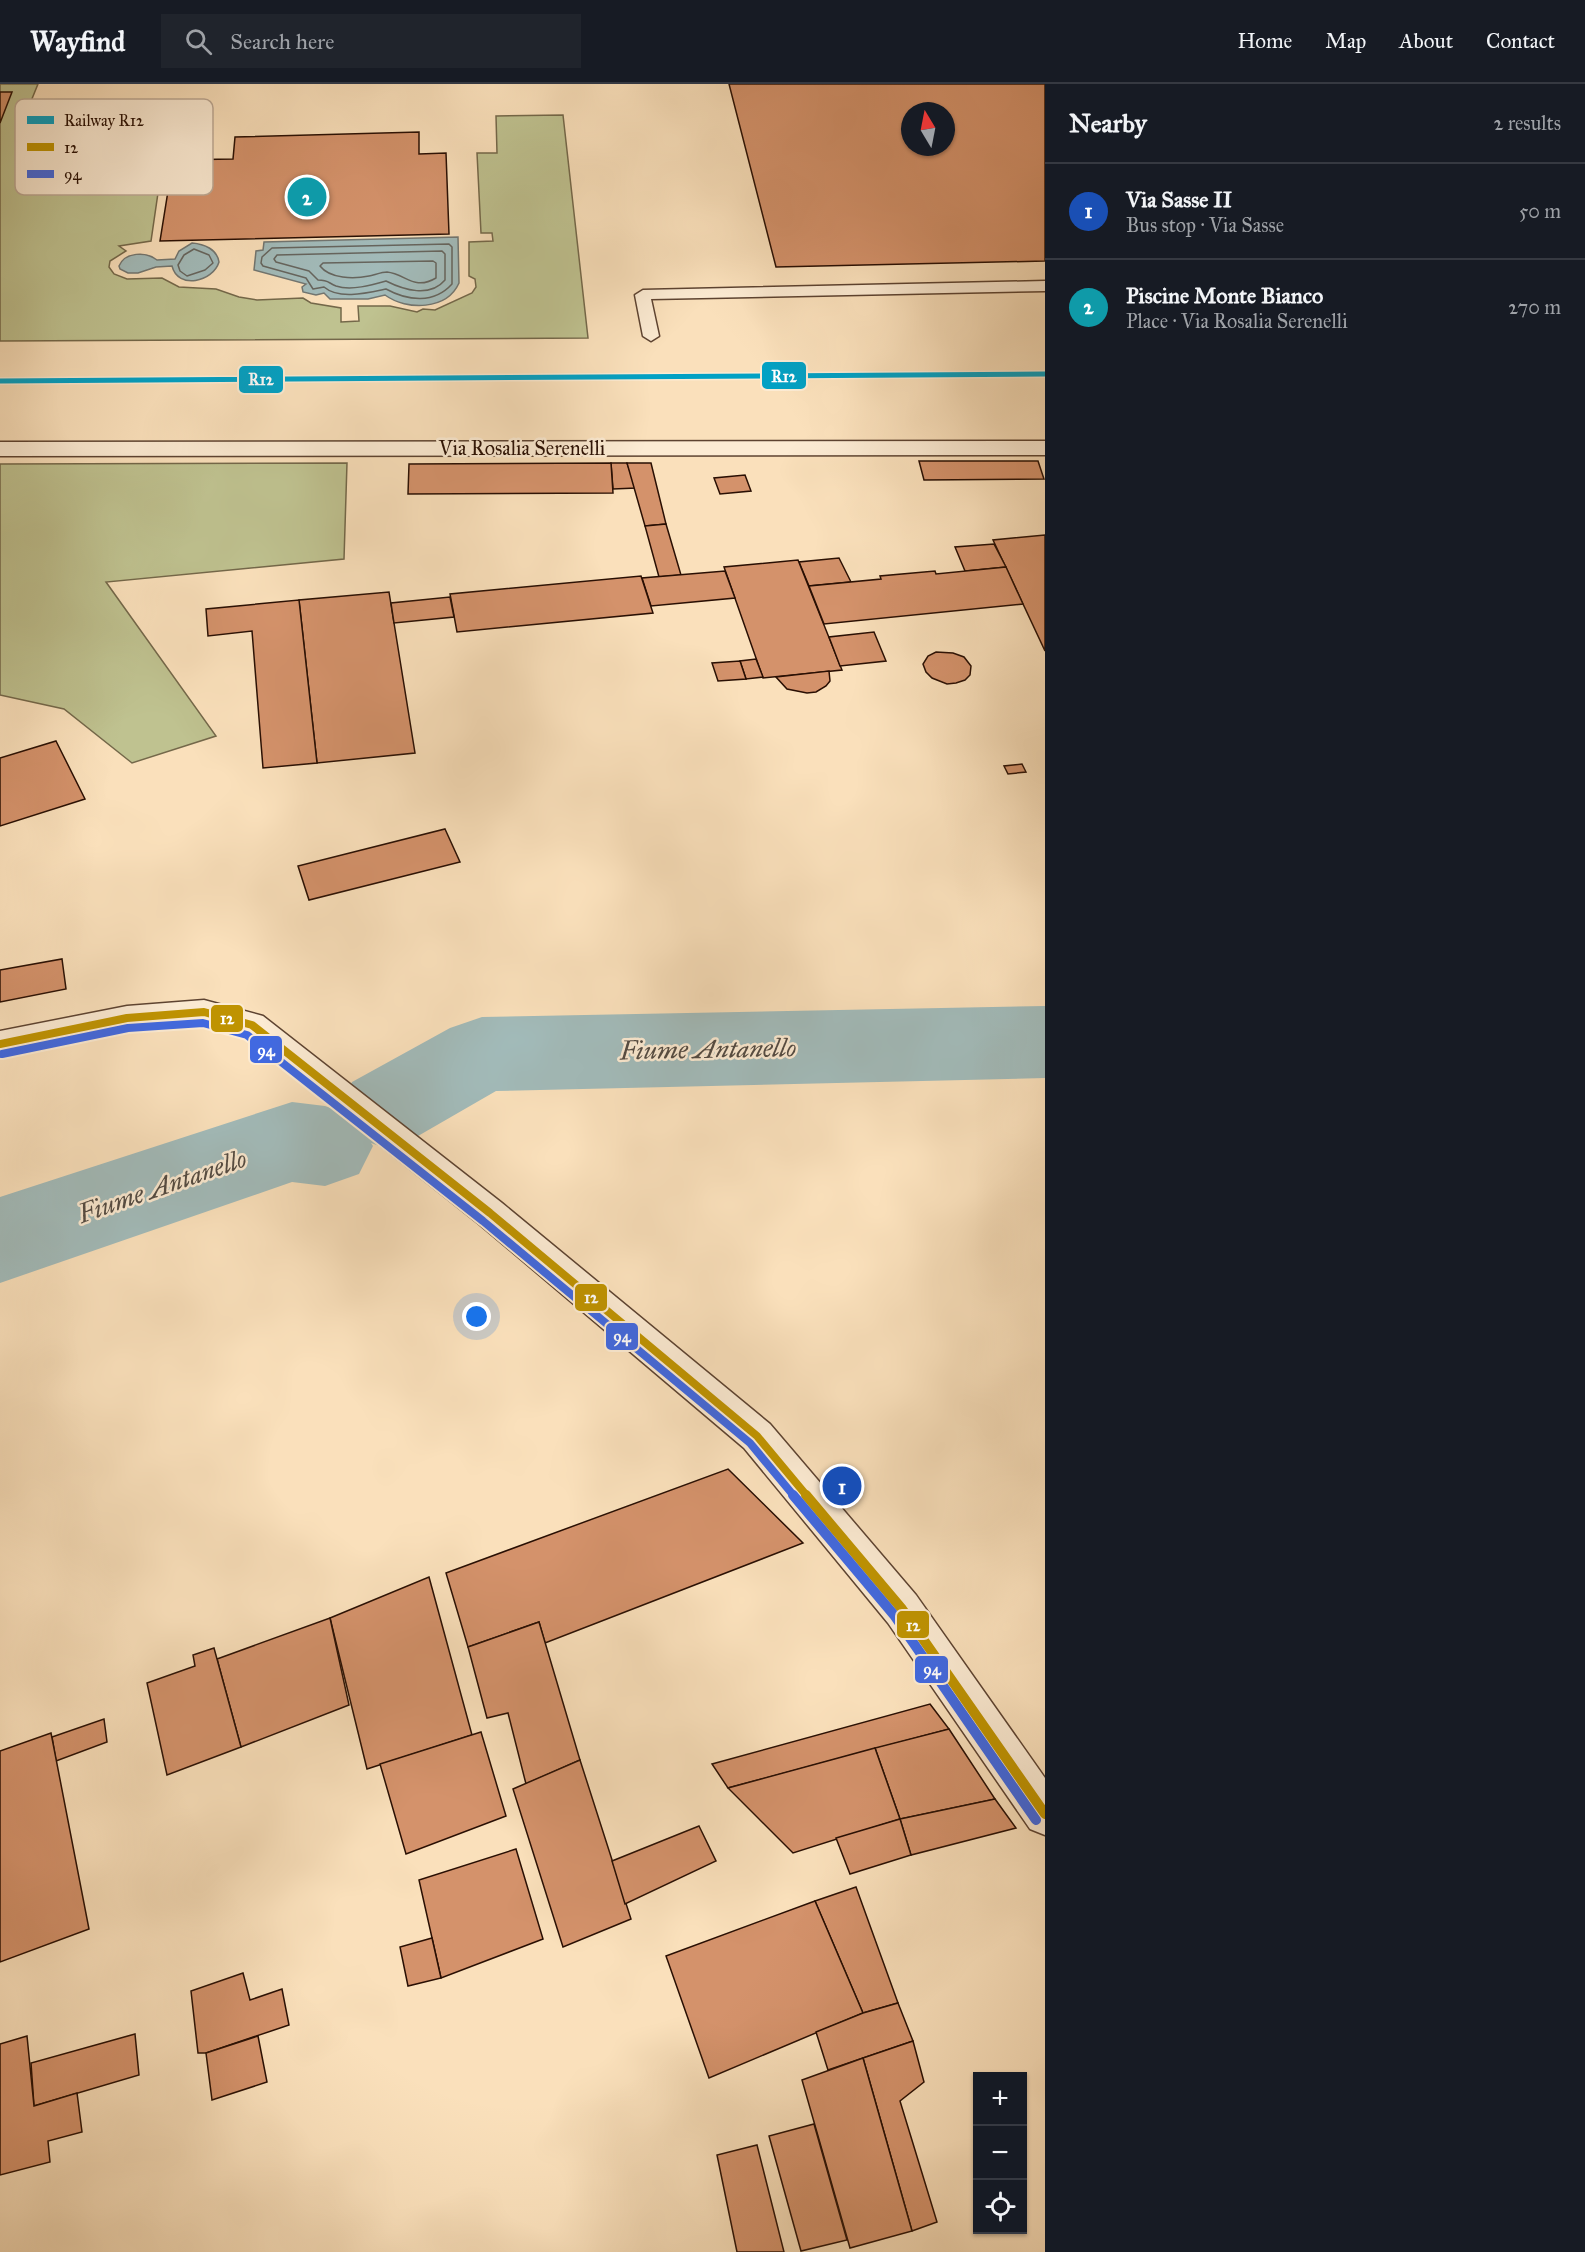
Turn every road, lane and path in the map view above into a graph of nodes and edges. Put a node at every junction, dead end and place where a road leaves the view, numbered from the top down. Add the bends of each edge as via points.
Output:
1 (1045, 286) edge
2 (651, 336) dead end
3 (1045, 448) edge
4 (0, 449) edge
5 (0, 1044) edge
6 (1045, 1814) edge

1 - 2 lane via 643,295
3 - 4 street, Via Rosalia Serenelli
5 - 6 street via 127,1018 204,1012 252,1025 490,1213 757,1436 902,1609

